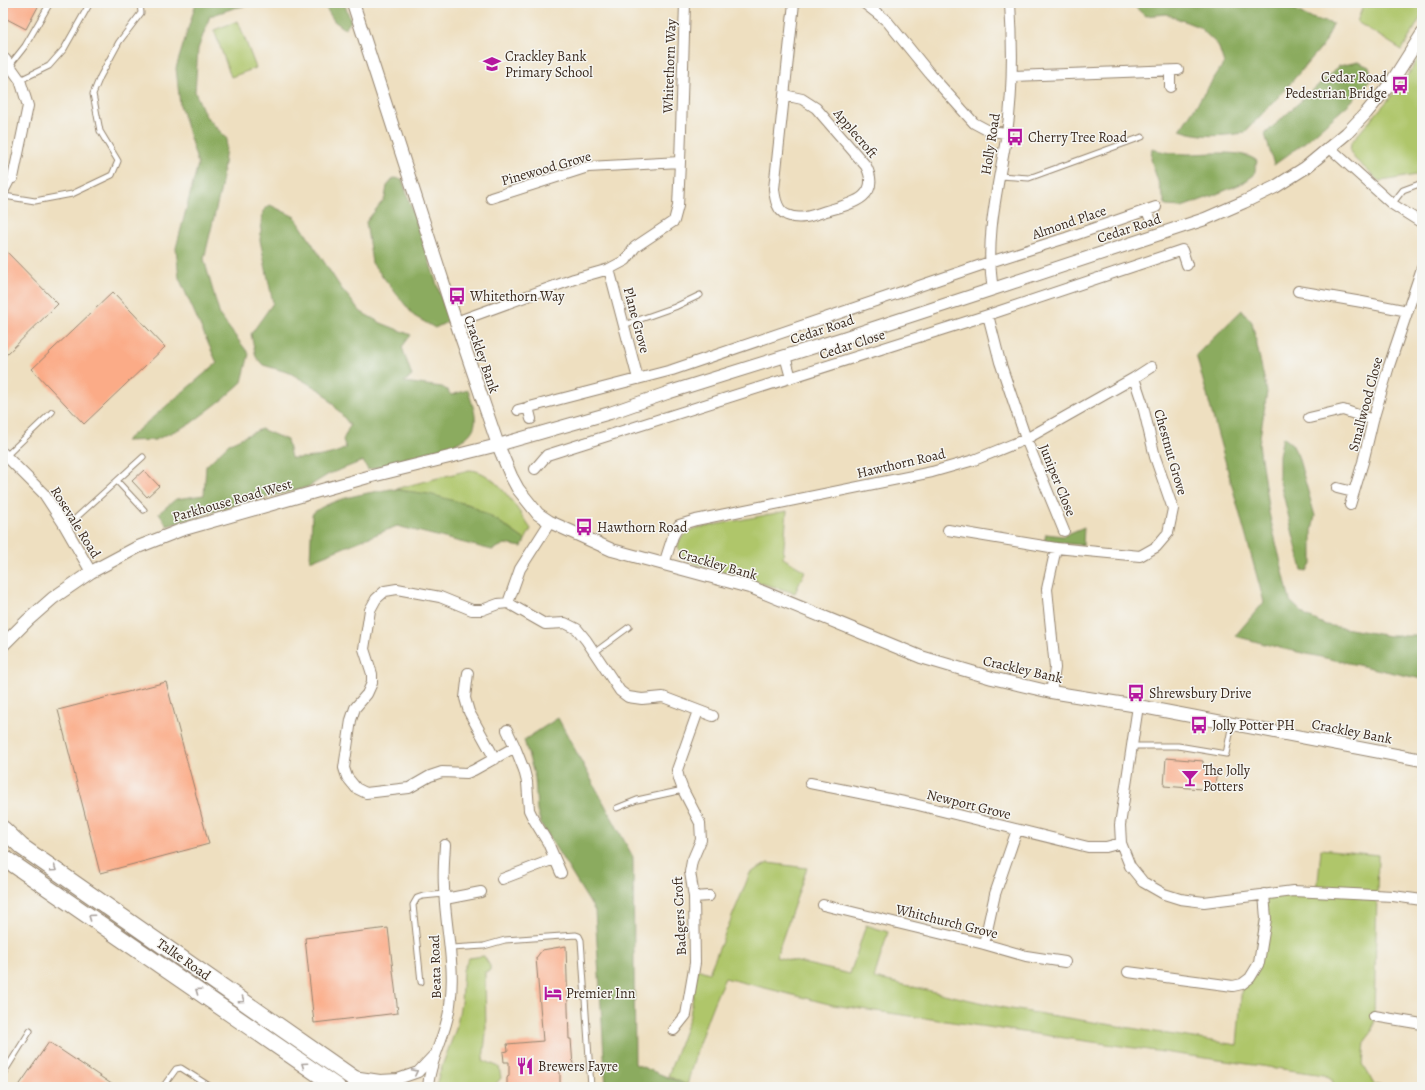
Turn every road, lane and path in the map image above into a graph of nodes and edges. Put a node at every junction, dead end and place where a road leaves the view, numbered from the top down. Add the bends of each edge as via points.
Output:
1 (50, 3) edge
2 (90, 3) edge
3 (140, 3) edge
4 (353, 3) edge
5 (685, 3) edge
6 (794, 3) edge
7 (864, 3) edge
8 (1010, 3) edge
9 (1422, 34) edge
10 (6, 62) edge
11 (1013, 76) junction
12 (20, 80) junction
13 (1170, 87) dead end
14 (784, 95) junction
15 (1007, 133) junction
16 (1142, 137) dead end
17 (1330, 148) junction
18 (680, 162) junction
19 (999, 176) junction
20 (12, 178) joint
21 (1422, 183) edge
22 (3, 196) edge
23 (491, 198) dead end
24 (1392, 204) junction
25 (1151, 221) dead end
26 (1422, 223) edge
27 (990, 262) junction
28 (1187, 265) dead end
29 (1422, 268) edge
30 (609, 269) junction
31 (993, 289) junction
32 (1298, 292) dead end
33 (700, 294) dead end
34 (1408, 311) junction
35 (988, 315) junction
36 (456, 322) junction
37 (624, 325) junction
38 (785, 356) junction
39 (1151, 367) dead end
40 (791, 378) junction
41 (1134, 378) junction
42 (638, 379) junction
43 (52, 412) dead end
44 (1309, 418) dead end
45 (531, 419) dead end
46 (1373, 420) junction
47 (1026, 439) junction
48 (498, 445) junction
49 (5, 454) edge
50 (144, 457) dead end
51 (535, 468) dead end
52 (117, 481) junction
53 (1337, 488) dead end
54 (1353, 492) junction
55 (1350, 505) dead end
56 (144, 510) dead end
57 (550, 522) junction
58 (66, 527) junction
59 (948, 530) dead end
60 (1064, 531) dead end
61 (1056, 548) junction
62 (664, 564) junction
63 (91, 572) junction
64 (508, 603) junction
65 (630, 627) dead end
66 (3, 645) edge
67 (595, 652) junction
68 (468, 673) dead end
69 (1051, 692) junction
70 (1138, 706) junction
71 (698, 711) junction
72 (713, 716) dead end
73 (1232, 724) junction
74 (507, 730) dead end
75 (1132, 746) junction
76 (514, 747) junction
77 (495, 759) junction
78 (1422, 760) edge
79 (810, 783) dead end
80 (683, 790) junction
81 (617, 808) dead end
82 (3, 830) edge
83 (1017, 830) junction
84 (1121, 843) junction
85 (445, 845) dead end
86 (3, 857) edge
87 (554, 859) junction
88 (561, 873) dead end
89 (502, 879) dead end
90 (481, 892) dead end
91 (1264, 894) junction
92 (444, 896) junction
93 (709, 896) dead end
94 (694, 897) junction
95 (1422, 900) edge
96 (823, 905) dead end
97 (984, 944) junction
98 (451, 948) junction
99 (1065, 962) dead end
100 (1128, 972) dead end
101 (421, 982) dead end
102 (1374, 1016) dead end
103 (1422, 1024) edge
104 (674, 1030) dead end
105 (30, 1031) dead end
106 (435, 1055) junction
107 (3, 1074) edge
108 (350, 1075) junction
109 (164, 1087) edge
110 (210, 1087) edge
111 (336, 1087) edge
112 (366, 1087) edge
113 (428, 1087) edge
114 (591, 1087) edge

1 - 10 lane via 25,46
2 - 12 lane via 64,49 48,66
3 - 22 lane via 141,13 119,42 93,94 100,131 118,161 112,175 72,194 35,201
4 - 36 street, Crackley Bank
5 - 18 street, Whitethorn Way
6 - 14 street, Applecroft
7 - 15 street via 887,22 974,123 989,131
8 - 11 street, Holly Road
9 - 17 street, Cedar Road via 1391,83 1366,113
10 - 12 street
11 - 13 street via 1174,71
11 - 15 street, Holly Road
12 - 20 street via 28,106
14 - 14 street, Applecroft via 774,190 775,203 787,215 802,218 852,204 863,198 870,187 871,175 866,166 816,108 802,99
15 - 19 street, Holly Road
16 - 19 lane via 1028,178
17 - 24 street
17 - 31 street, Cedar Road via 1287,179 1205,219
18 - 23 street, Pinewood Grove via 588,167
18 - 30 street, Whitethorn Way via 678,206 674,221 636,247 626,260
19 - 27 street, Holly Road via 991,229
20 - 22 lane
21 - 24 lane via 1403,190
24 - 26 street
25 - 27 street, Almond Place via 1152,208
27 - 31 street, Holly Road
27 - 42 street, Cedar Road via 672,370
28 - 35 street, Cedar Close via 1182,250
29 - 34 street, Smallwood Close
30 - 36 street, Whitethorn Way via 574,279
30 - 37 street, Plane Grove
31 - 38 street, Cedar Road
32 - 34 street
33 - 37 lane via 675,307
34 - 46 street, Smallwood Close
35 - 40 street, Cedar Close
35 - 47 street via 1000,362
36 - 48 street, Crackley Bank
37 - 42 street, Plane Grove
38 - 40 street, Cedar Road
38 - 48 street, Cedar Road via 610,413
39 - 41 street, Hawthorn Road
40 - 51 street, Cedar Close via 547,455
41 - 47 street, Hawthorn Road
41 - 61 street, Chestnut Grove via 1155,457 1173,509 1168,533 1156,547 1140,556
42 - 45 street, Cedar Road via 523,409
43 - 49 lane
44 - 46 street via 1343,410
46 - 54 street, Smallwood Close
47 - 60 street, Juniper Close via 1056,521
47 - 62 street, Hawthorn Road via 974,460 932,472 679,525
48 - 57 street, Crackley Bank via 518,489 538,514
48 - 63 street, Parkhouse Road West via 354,481 181,530 138,547
49 - 58 street, Rosevale Road via 44,494
50 - 52 lane
52 - 56 lane
52 - 58 lane
53 - 54 street
54 - 55 street, Smallwood Close
57 - 62 street, Crackley Bank via 612,550
57 - 64 street via 520,568
58 - 63 street, Rosevale Road
59 - 61 street, Chestnut Grove
61 - 69 street via 1047,589 1055,668
62 - 69 street, Crackley Bank via 753,588 921,657
63 - 66 street, Parkhouse Road West via 53,598
64 - 67 street via 545,624 571,625
64 - 77 street via 472,610 440,597 397,589 385,591 376,599 370,610 364,649 372,674 372,684 355,708 344,768 347,777 356,788 366,793 408,788 442,772 467,773
65 - 67 lane
67 - 71 street via 620,690 628,697 663,697
68 - 77 street via 465,698 469,712
69 - 70 street, Crackley Bank
70 - 73 street, Crackley Bank
70 - 75 street
71 - 72 street
71 - 80 street, Badgers Croft via 678,770
73 - 75 lane via 1226,754 1178,746
73 - 78 street, Crackley Bank
74 - 76 street
75 - 84 street via 1120,825
76 - 77 street
76 - 87 street via 527,782 529,810
79 - 83 street, Newport Grove via 914,804
80 - 81 lane via 637,800
80 - 94 street, Badgers Croft via 700,823 701,840 690,872
82 -> 108 highway, Talke Road via 22,847
83 - 84 street, Newport Grove via 1088,847 1106,847
83 - 97 street via 996,894
84 - 91 street via 1130,866 1143,882 1164,894 1204,902
85 - 92 street, Beata Road
111 -> 86 highway, Talke Road
87 - 88 street
87 - 89 street
90 - 92 street
91 - 95 street via 1293,891
91 - 100 street via 1266,919 1259,963 1250,978 1242,984 1233,986
92 - 98 street, Beata Road
92 - 101 lane via 423,896 417,898 412,905
93 - 94 street
94 - 104 street, Badgers Croft via 695,963 686,1015
96 - 97 street, Whitchurch Grove
97 - 99 street, Whitchurch Grove via 1026,956
98 - 106 street, Beata Road via 450,1006
98 - 114 lane via 484,946 505,940 576,934 579,936
102 - 103 street
105 - 107 lane
108 -> 106 street, Beata Road via 380,1080 398,1079 418,1072
106 - 113 street, Beata Road
108 - 112 highway, Talke Road
109 - 110 lane via 176,1069 181,1068

